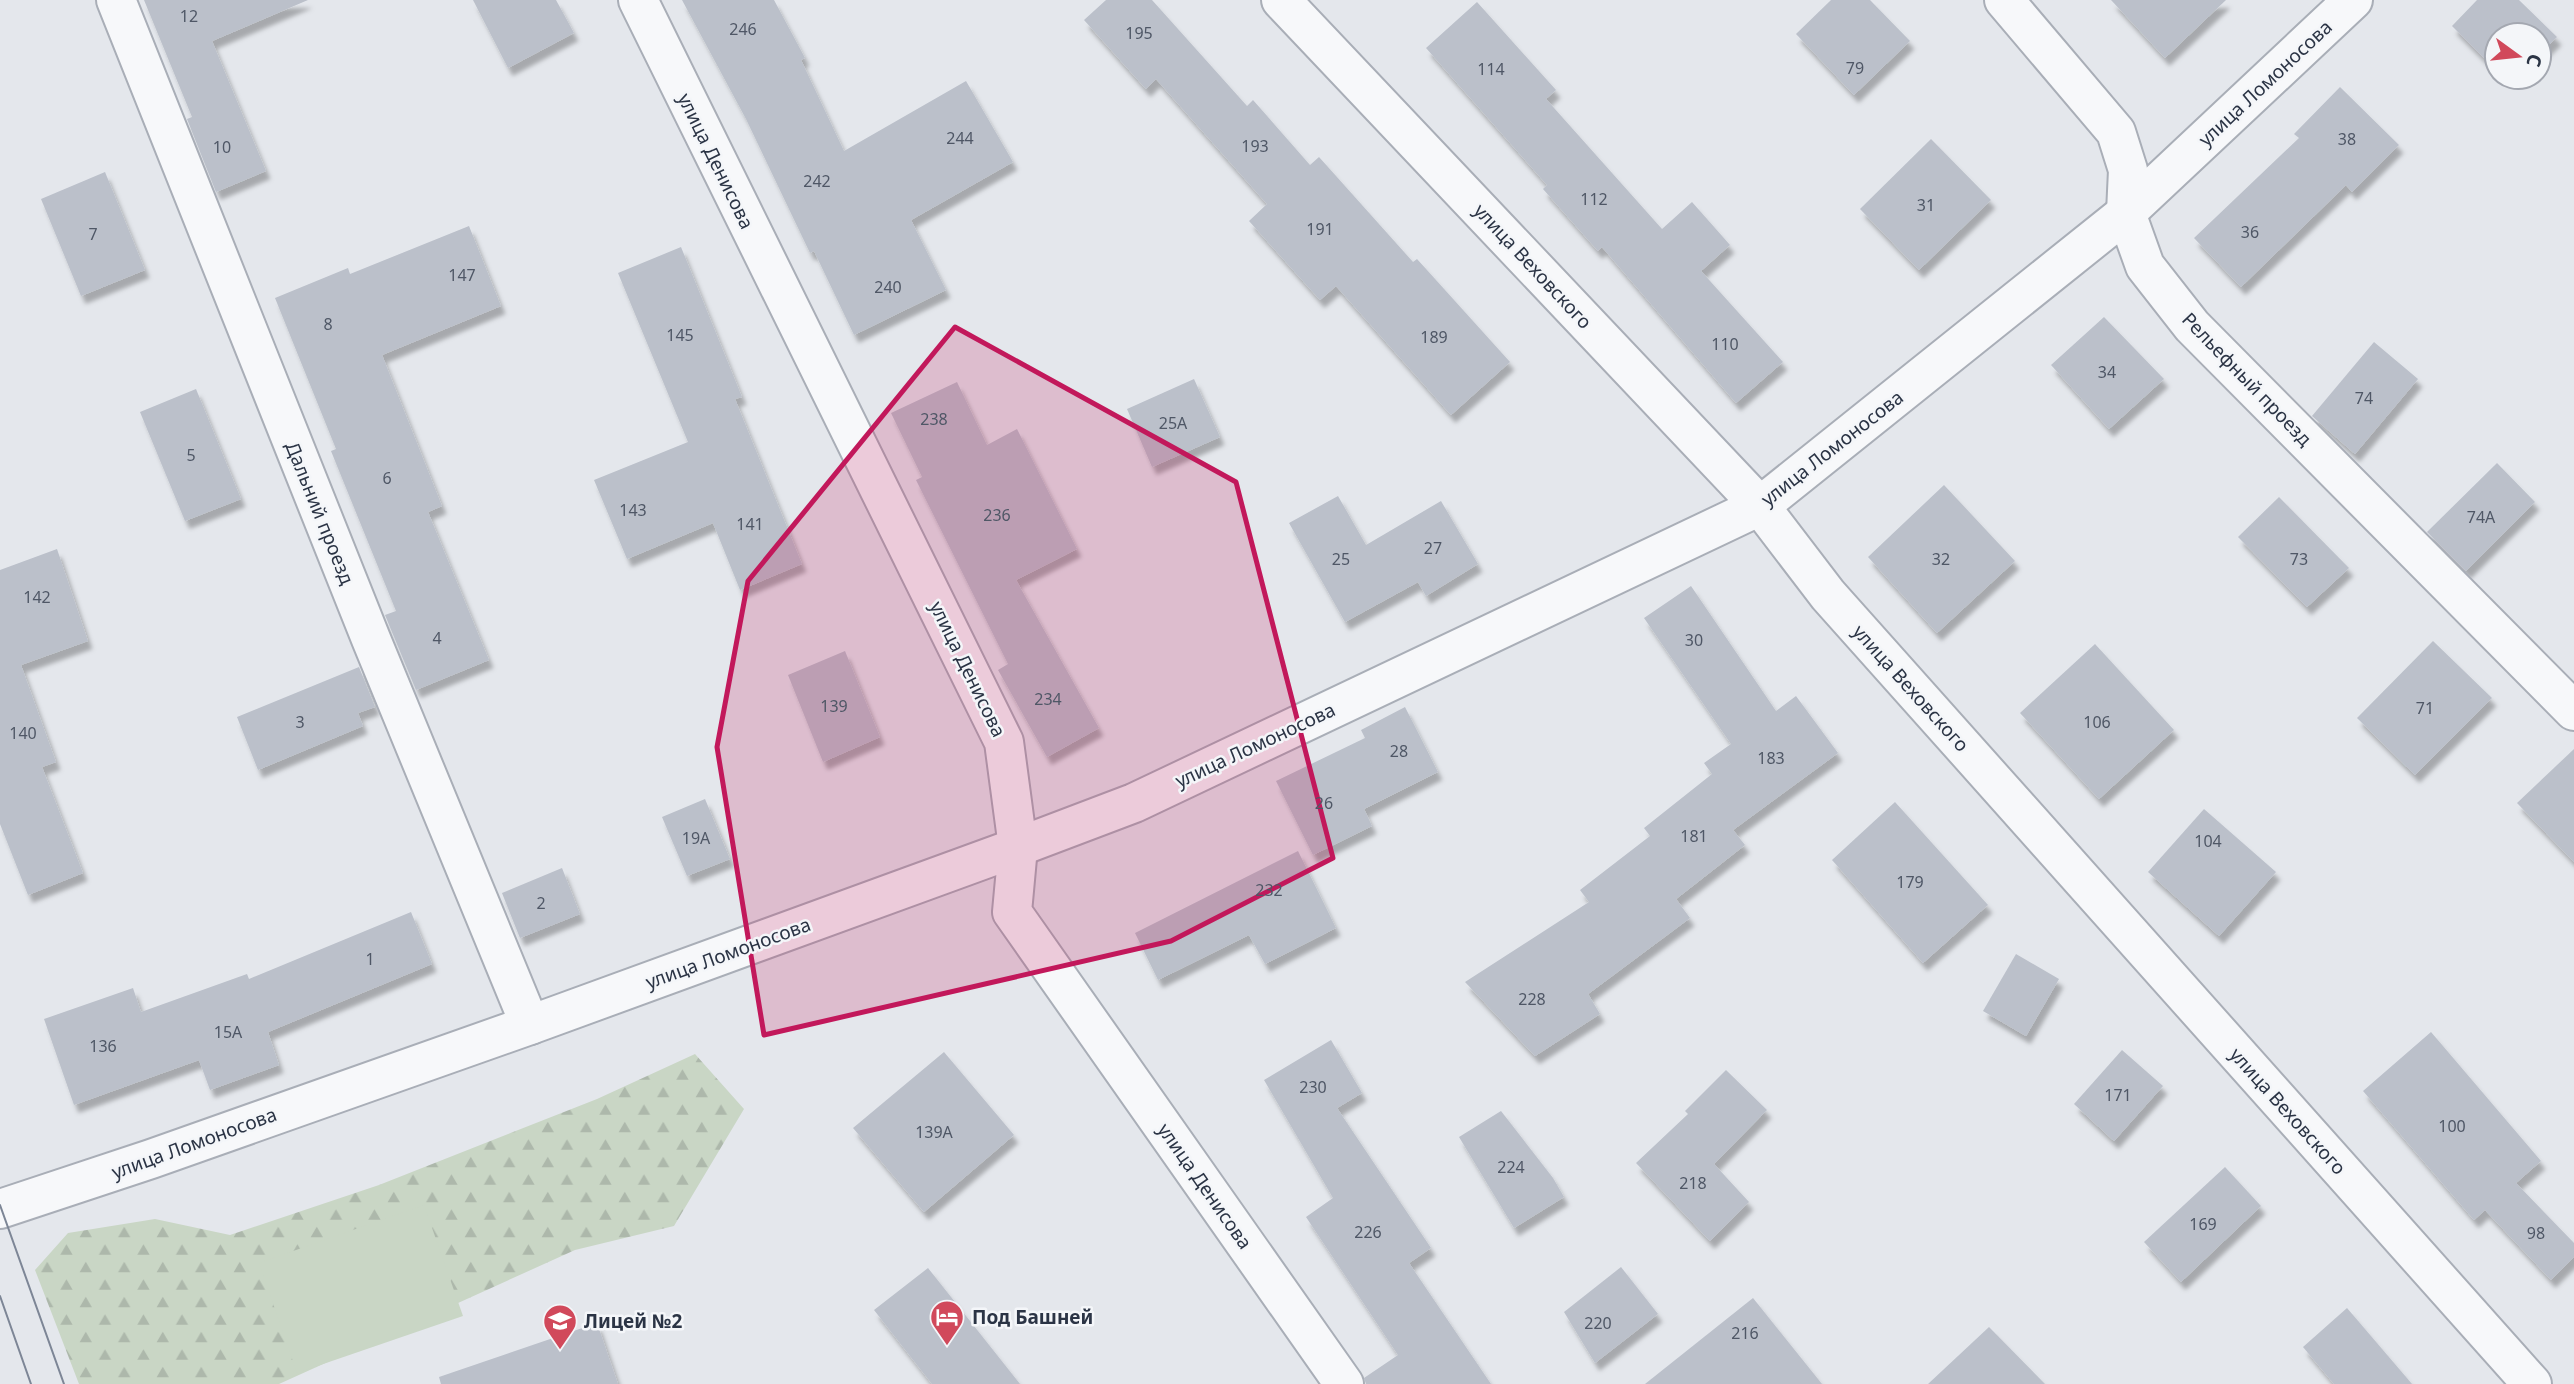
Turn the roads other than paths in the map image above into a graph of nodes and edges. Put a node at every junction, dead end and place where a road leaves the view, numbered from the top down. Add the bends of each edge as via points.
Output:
1 (116, 0) edge
2 (638, 0) edge
3 (1281, 0) edge
4 (2004, 0) edge
5 (2353, 0) edge
6 (2126, 213) junction
7 (1760, 506) junction
8 (2574, 711) edge
9 (1018, 848) junction
10 (530, 1025) junction
11 (0, 1209) edge
12 (1344, 1384) edge
13 (2532, 1384) edge

1 - 10 street, Дальний проезд via 370,639
2 - 9 street, улица Денисова via 1004,742
3 - 7 street, улица Веховского
4 - 6 street, Рельефный проезд via 2116,132 2128,170
5 - 6 street, улица Ломоносова
6 - 7 street, улица Ломоносова
6 - 8 street, Рельефный проезд via 2145,266 2192,326
7 - 9 street, улица Ломоносова via 1134,803
7 - 13 street, улица Веховского via 1828,595
9 - 10 street, улица Ломоносова
9 - 12 street, улица Денисова via 1012,912
10 - 11 street, улица Ломоносова

